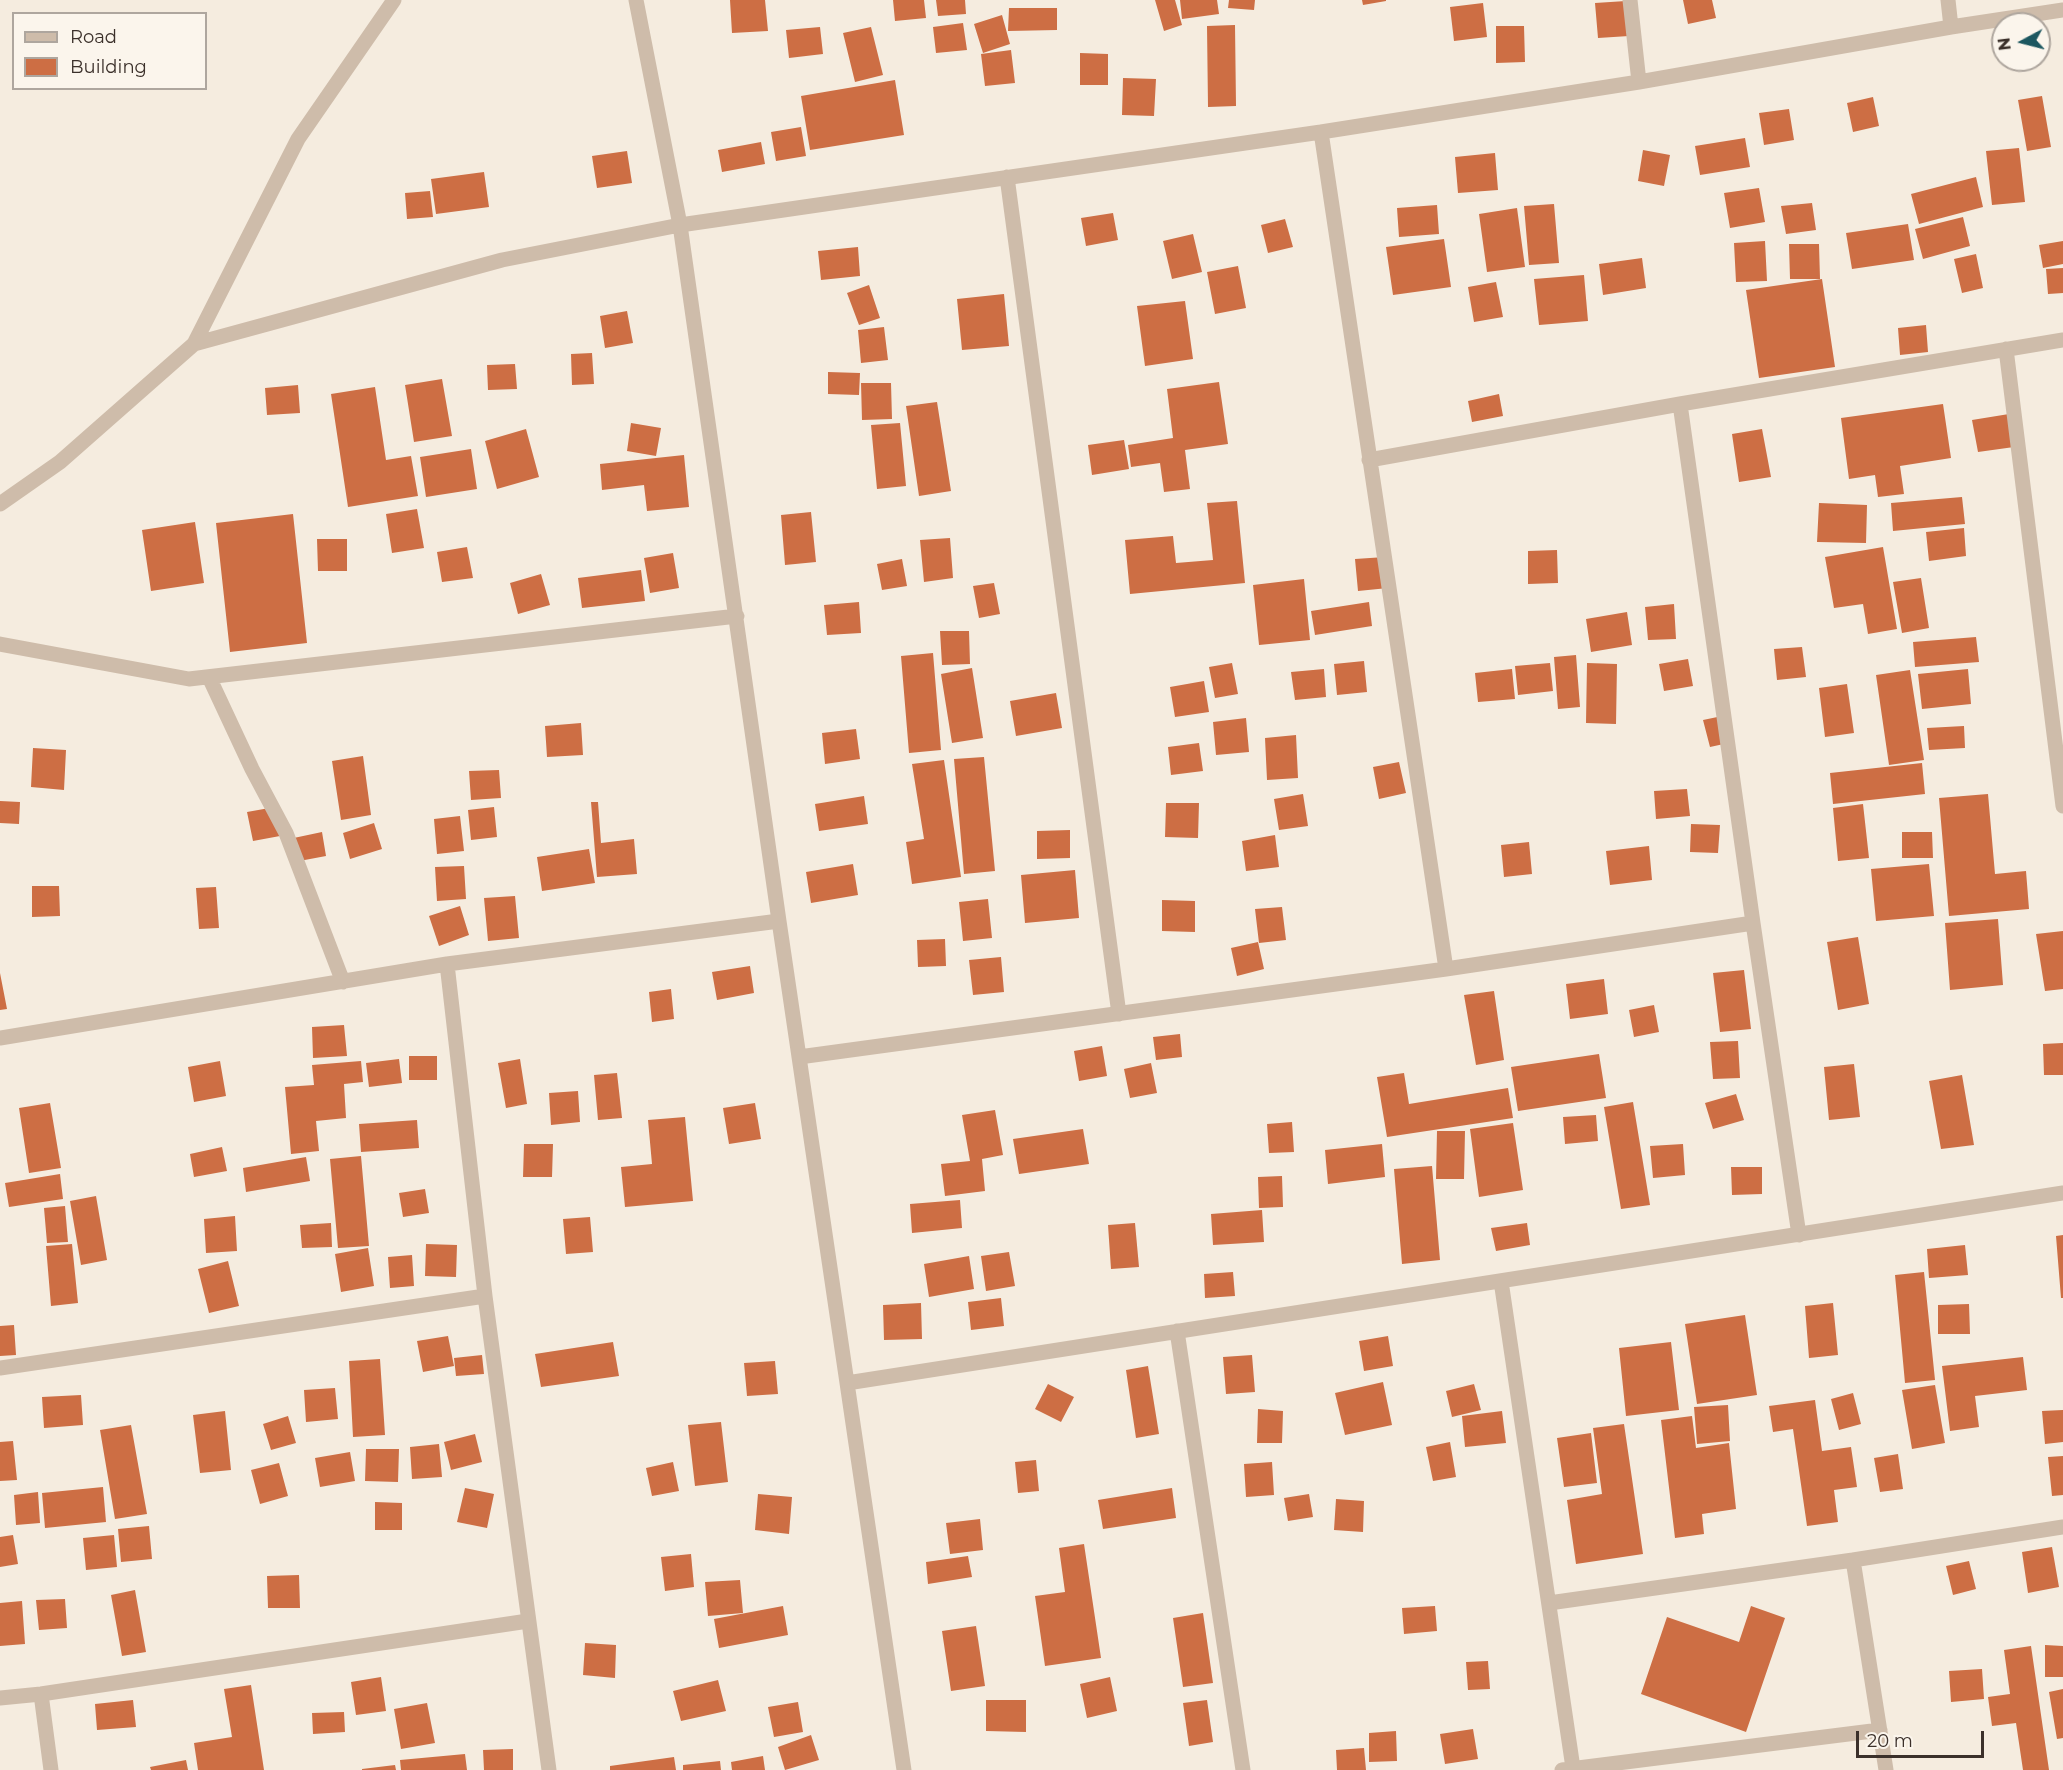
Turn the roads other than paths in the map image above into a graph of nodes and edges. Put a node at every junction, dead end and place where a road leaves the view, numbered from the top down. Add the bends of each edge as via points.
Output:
1 (394, 0) edge
2 (636, 0) edge
3 (1630, 0) edge
4 (1948, 0) edge
5 (2063, 10) edge
6 (1951, 27) junction
7 (1639, 82) junction
8 (1321, 132) junction
9 (1006, 177) junction
10 (680, 225) junction
11 (2063, 340) edge
12 (194, 344) junction
13 (2006, 349) junction
14 (1680, 404) junction
15 (1369, 460) junction
16 (0, 504) edge
17 (737, 616) junction
18 (0, 644) edge
19 (209, 677) junction
20 (2063, 806) edge
21 (779, 921) junction
22 (1752, 923) junction
23 (447, 964) junction
24 (1446, 969) junction
25 (342, 982) junction
26 (1119, 1014) junction
27 (0, 1038) edge
28 (800, 1057) junction
29 (2063, 1193) edge
30 (1799, 1235) junction
31 (1501, 1281) junction
32 (485, 1296) junction
33 (1177, 1331) junction
34 (0, 1368) edge
35 (847, 1383) junction
36 (2063, 1527) edge
37 (1853, 1560) junction
38 (1549, 1603) junction
39 (528, 1621) junction
40 (41, 1694) junction
41 (0, 1698) edge
42 (1880, 1730) junction
43 (1568, 1769) edge
44 (51, 1770) edge
45 (549, 1770) edge
46 (904, 1770) edge
47 (1243, 1770) edge
48 (1886, 1770) edge

1 - 12 street via 298,139
2 - 10 street
3 - 7 street
4 - 6 street
5 - 6 street
6 - 7 street
7 - 8 street
8 - 9 street
8 - 15 street
9 - 10 street
9 - 26 street
10 - 12 street via 502,261
10 - 17 street
11 - 13 street
12 - 16 street via 60,462
13 - 14 street
13 - 20 street
14 - 15 street
14 - 22 street
15 - 24 street
17 - 19 street
17 - 21 street
18 - 19 street via 189,679
19 - 25 street via 286,833
21 - 23 street
21 - 28 street
22 - 24 street
22 - 30 street
23 - 25 street
23 - 32 street
24 - 26 street
25 - 27 street
26 - 28 street
28 - 35 street
29 - 30 street
30 - 31 street
31 - 33 street
31 - 38 street
32 - 34 street
32 - 39 street
33 - 35 street
33 - 47 street
35 - 46 street
36 - 37 street
37 - 38 street
37 - 42 street
38 - 43 street
39 - 40 street
39 - 45 street
40 - 41 street
40 - 44 street
42 - 43 street
42 - 48 street

